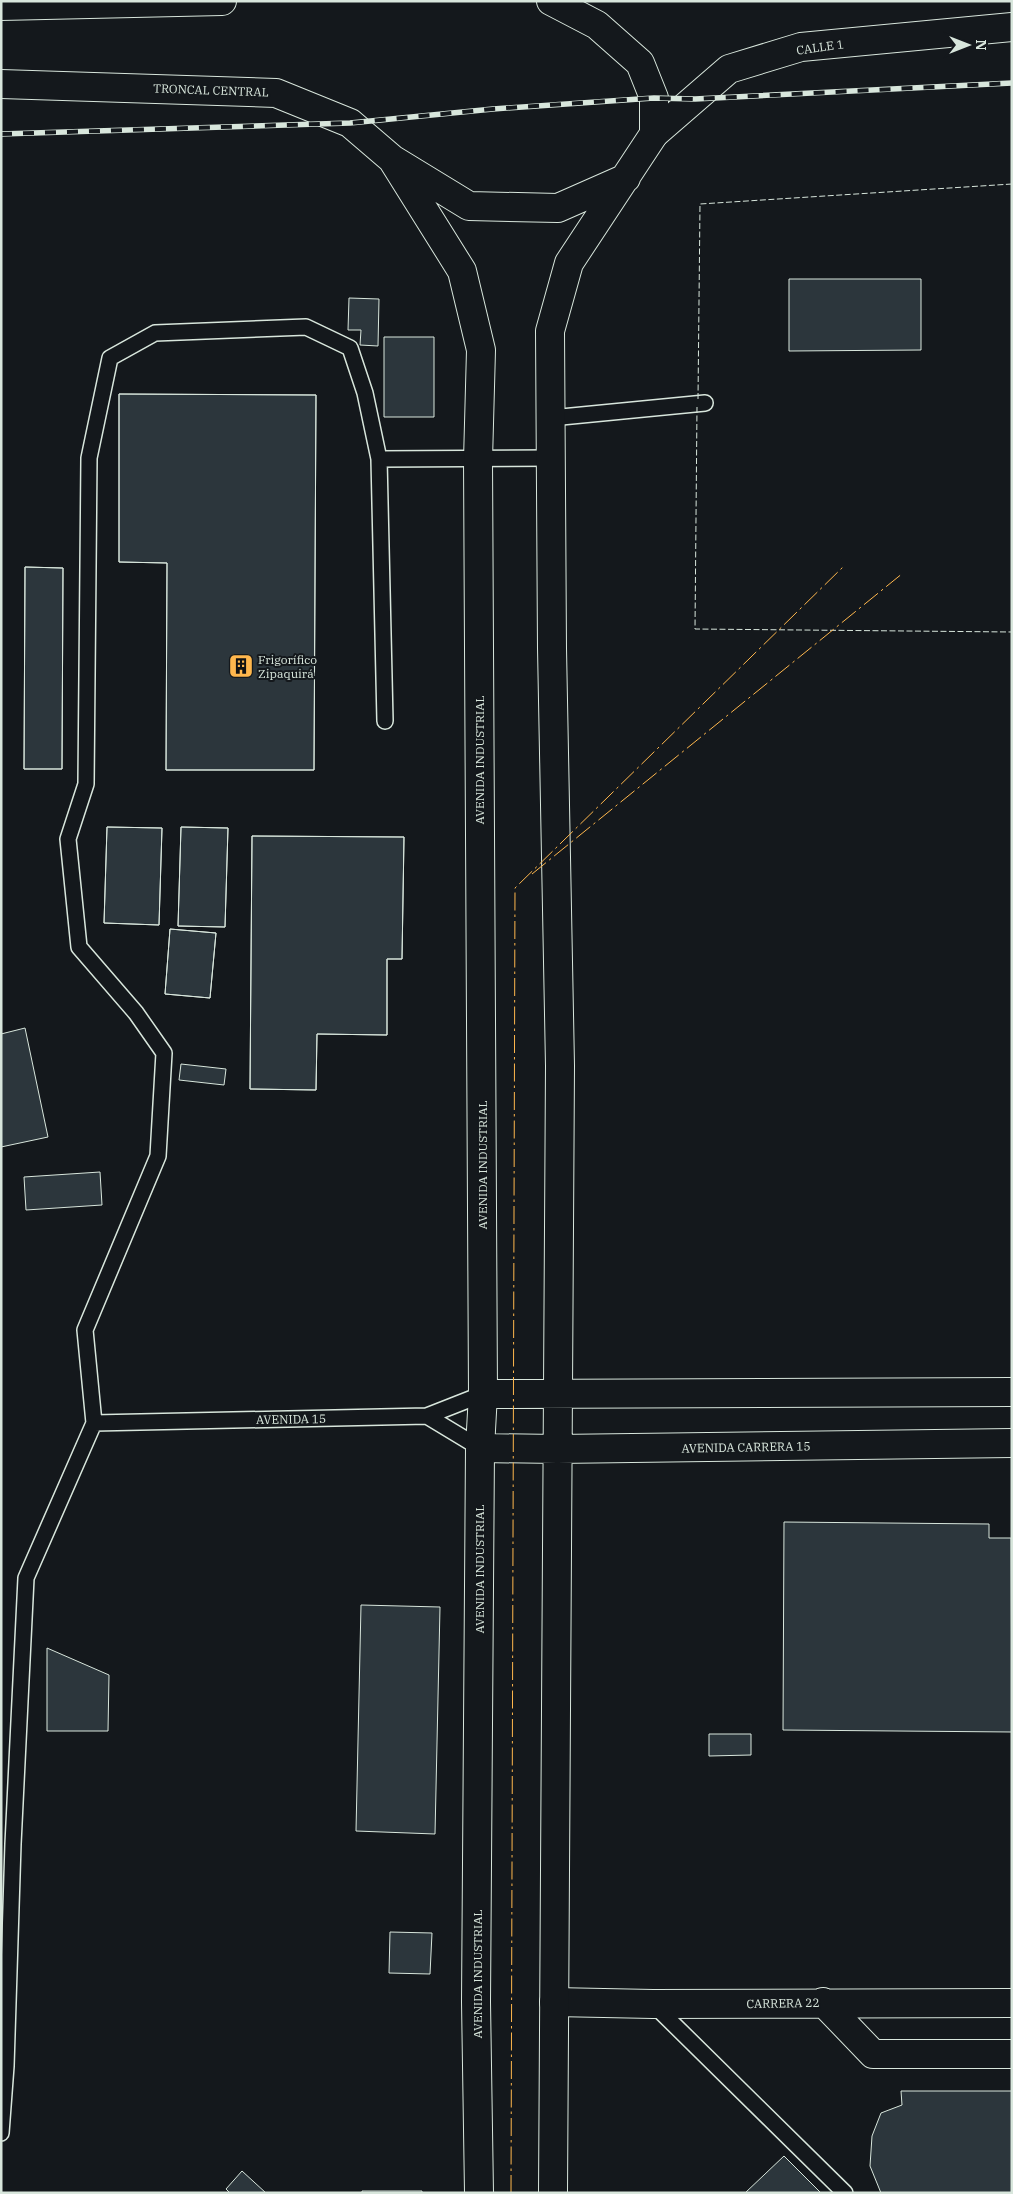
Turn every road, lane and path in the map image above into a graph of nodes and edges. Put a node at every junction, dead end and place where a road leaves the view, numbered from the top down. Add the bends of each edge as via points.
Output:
1 (222, 1) edge
2 (551, 1) edge
3 (1, 6) edge
4 (1012, 26) edge
5 (1, 84) edge
6 (654, 134) junction
7 (392, 159) junction
8 (626, 178) junction
9 (705, 403) dead end
10 (551, 418) junction
11 (552, 458) junction
12 (380, 459) junction
13 (478, 460) junction
14 (385, 721) dead end
15 (1012, 1392) edge
16 (482, 1394) junction
17 (558, 1394) junction
18 (427, 1416) junction
19 (94, 1423) junction
20 (1012, 1443) edge
21 (480, 1448) junction
22 (557, 1449) junction
23 (554, 2002) junction
24 (823, 2002) junction
25 (1012, 2003) edge
26 (653, 2004) junction
27 (1012, 2054) edge
28 (1, 2132) edge
29 (478, 2193) edge
30 (554, 2193) edge
31 (845, 2193) edge

1 - 3 main road
2 - 6 main road via 596,25 640,63 654,98
4 - 6 main road, CALLE 1 via 801,47 729,69
5 - 7 main road, TRONCAL CENTRAL via 276,93 350,123
6 - 8 main road
7 - 8 main road, TRONCAL CENTRAL via 469,206 558,208
7 - 13 main road, AVENIDA INDUSTRIAL via 462,271 481,350
8 - 10 main road via 569,263 550,331
9 - 10 lane
10 - 11 main road
11 - 13 lane
11 - 17 main road via 552,658 560,1066
12 - 13 lane
12 - 14 lane
12 - 19 lane via 365,392 350,348 306,327 155,333 110,358 89,458 86,784 68,839 79,946 136,1012 164,1053 158,1156 85,1330
13 - 16 main road, AVENIDA INDUSTRIAL
15 - 17 main road
16 - 17 main road
16 - 18 lane, AVENIDA 15
16 - 21 main road, AVENIDA INDUSTRIAL
17 - 22 main road
18 - 19 lane, AVENIDA 15
18 - 21 lane
19 - 28 lane via 26,1578
20 - 22 main road, AVENIDA CARRERA 15
21 - 22 main road, AVENIDA CARRERA 15
21 - 29 main road, AVENIDA INDUSTRIAL via 476,1992
22 - 23 main road
23 - 26 main road, CARRERA 22
23 - 30 main road
24 - 25 main road, CARRERA 22
24 - 26 main road, CARRERA 22
24 - 27 main road via 873,2054
26 - 31 lane

